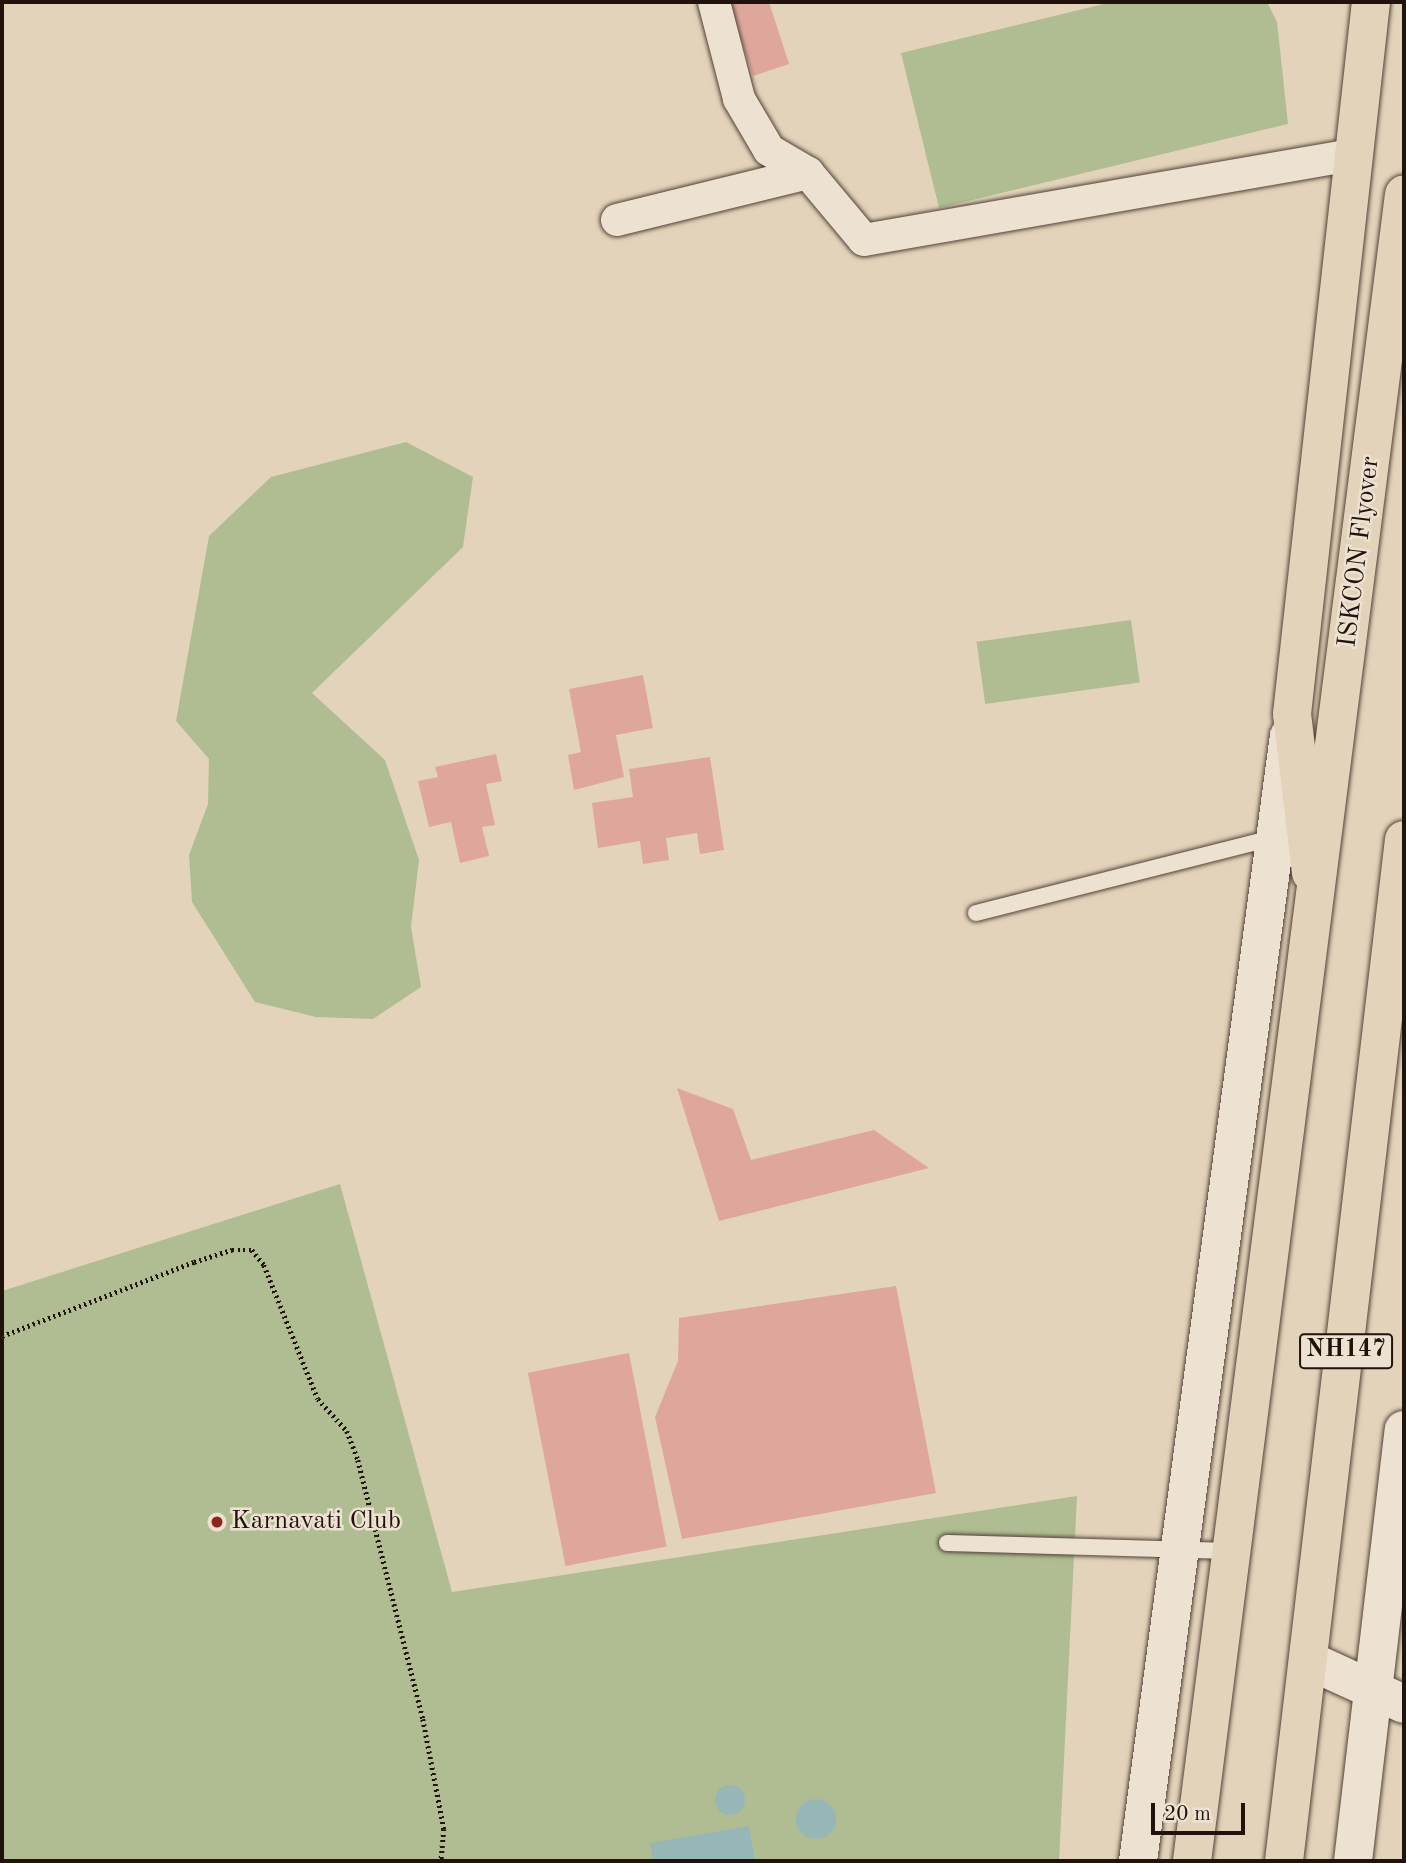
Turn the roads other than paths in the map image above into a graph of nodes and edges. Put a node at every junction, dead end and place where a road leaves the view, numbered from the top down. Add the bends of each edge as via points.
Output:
1 (714, 2) edge
2 (1371, 2) edge
3 (1352, 155) junction
4 (808, 173) junction
5 (1404, 194) edge
6 (617, 220) dead end
7 (1292, 713) junction
8 (1273, 838) junction
9 (1404, 840) edge
10 (1316, 911) junction
11 (976, 913) dead end
12 (1404, 1430) edge
13 (947, 1543) dead end
14 (1180, 1548) junction
15 (1235, 1551) junction
16 (1310, 1661) junction
17 (1389, 1698) edge
18 (1138, 1861) edge
19 (1192, 1861) edge
20 (1284, 1861) edge
21 (1353, 1861) edge

1 - 4 street via 739,99 769,150
2 - 3 main road
3 - 4 street via 864,240
3 - 7 main road
4 - 6 street
5 - 10 main road, ISKCON Flyover / NH147
7 - 8 street
7 - 10 main road
8 - 11 lane
8 - 14 street
9 - 16 main road, NH147
10 - 15 main road, NH147
12 - 17 street
13 - 14 lane
14 - 15 lane
14 - 18 street
15 - 19 main road, NH147
16 - 17 street
16 - 20 main road, NH147
17 - 21 street

